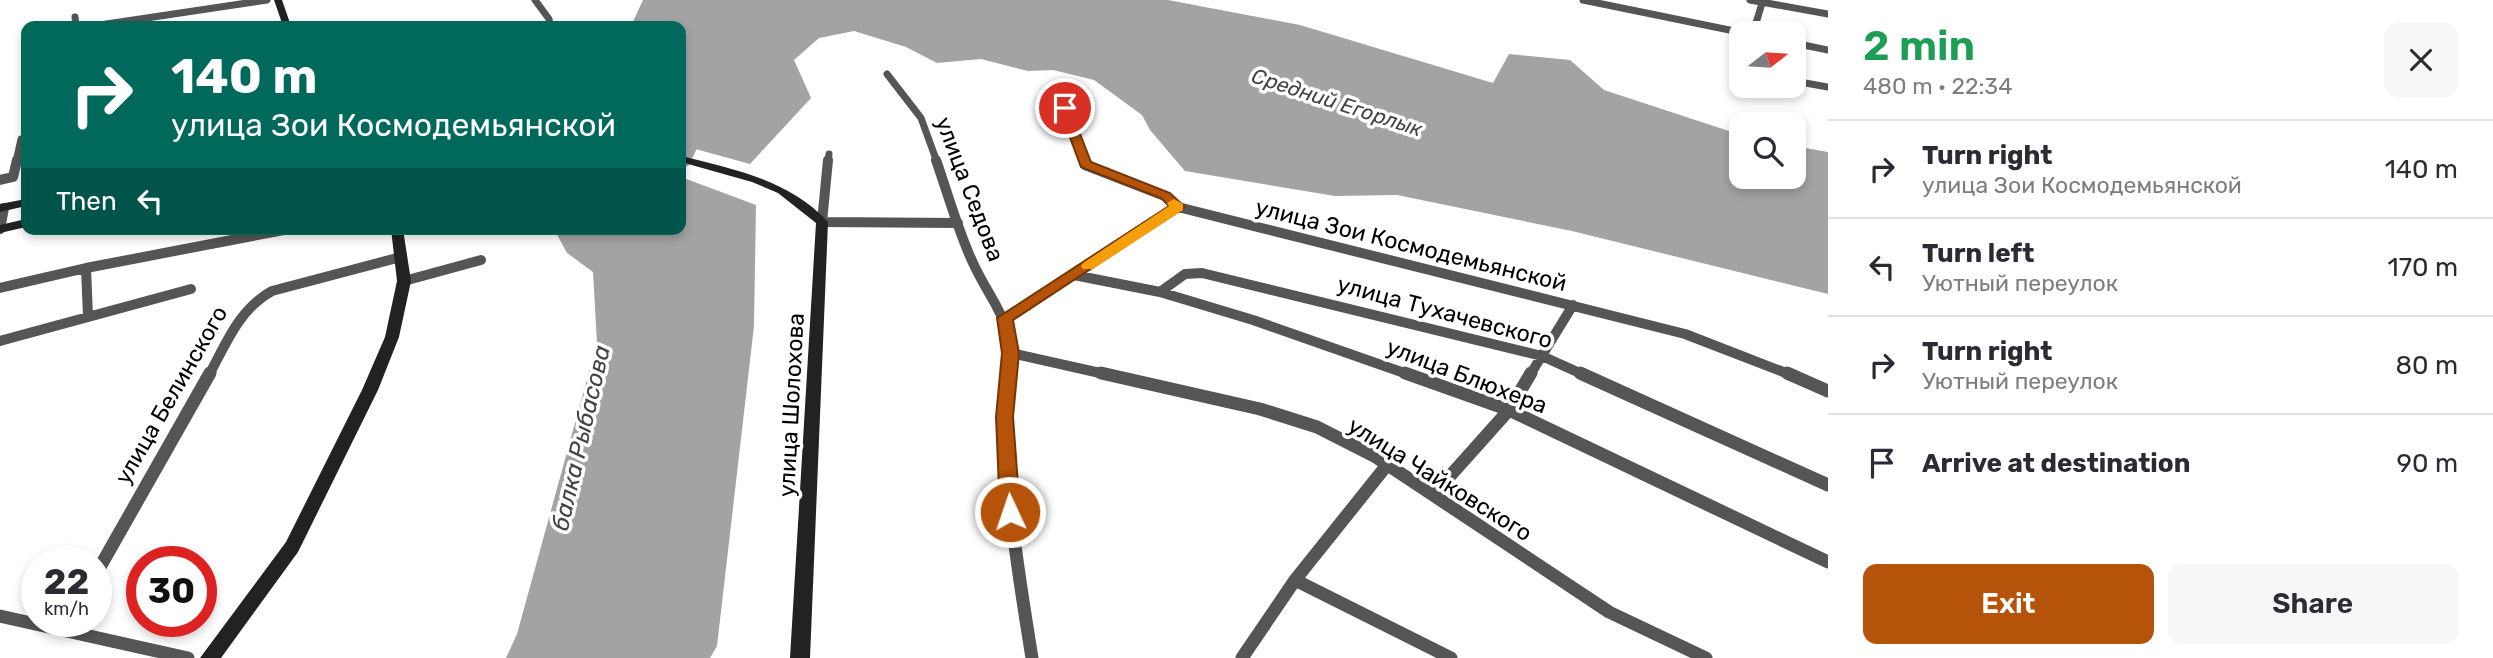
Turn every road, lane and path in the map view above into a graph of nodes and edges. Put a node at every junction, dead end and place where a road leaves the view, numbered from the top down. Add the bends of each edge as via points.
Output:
1 (267, 0) edge
2 (278, 0) edge
3 (535, 0) edge
4 (1583, 0) edge
5 (1750, 0) edge
6 (1763, 1) edge
7 (1828, 14) edge
8 (75, 17) dead end
9 (75, 21) edge
10 (126, 21) edge
11 (285, 21) edge
12 (549, 21) edge
13 (1756, 21) edge
14 (1729, 30) edge
15 (1806, 45) edge
16 (1828, 50) edge
17 (887, 74) dead end
18 (1806, 83) edge
19 (1828, 88) edge
20 (1065, 108) dead end
21 (21, 139) edge
22 (830, 154) dead end
23 (686, 160) edge
24 (0, 180) edge
25 (21, 203) edge
26 (1178, 207) junction
27 (2, 208) edge
28 (822, 222) junction
29 (958, 223) junction
30 (21, 224) edge
31 (0, 229) edge
32 (258, 235) edge
33 (398, 235) edge
34 (401, 257) junction
35 (481, 260) dead end
36 (86, 268) junction
37 (1074, 275) junction
38 (404, 281) junction
39 (0, 288) edge
40 (191, 289) dead end
41 (1160, 292) junction
42 (1573, 305) junction
43 (89, 317) junction
44 (1005, 318) junction
45 (0, 341) edge
46 (1010, 353) junction
47 (1542, 356) junction
48 (1828, 391) edge
49 (1509, 410) junction
50 (1387, 464) junction
51 (1828, 485) edge
52 (1433, 495) junction
53 (112, 546) edge
54 (1828, 562) edge
55 (1294, 580) junction
56 (0, 616) edge
57 (21, 620) edge
58 (105, 637) edge
59 (188, 658) edge
60 (211, 658) edge
61 (800, 658) edge
62 (1032, 658) edge
63 (1242, 658) edge
64 (1451, 658) edge
65 (1706, 658) edge

1 - 10 street
2 - 11 main road
3 - 12 street
4 - 14 street
5 - 6 street
6 - 7 street
6 - 13 street
8 - 9 street
15 - 16 street
17 - 29 street, улица Седова via 921,118
18 - 19 street
20 - 26 street, улица Зои Космодемьянской via 1086,164 1166,195
21 - 24 street via 13,177
22 - 28 street, улица Шолохова
23 - 28 main road via 782,191
25 - 27 main road
26 - 37 street
26 - 42 street, улица Зои Космодемьянской
27 - 31 street
28 - 29 street
28 - 61 main road, улица Шолохова
29 - 44 street, улица Седова via 973,263
30 - 31 main road
32 - 36 street
33 - 34 main road
34 - 38 main road
34 - 53 street, улица Белинского via 272,291 246,309
35 - 38 street
36 - 39 street
36 - 43 street
37 - 41 street, улица Блюхера
37 - 44 street
38 - 60 main road via 392,337 298,536
40 - 43 street
41 - 47 street, улица Тухачевского via 1185,274 1202,273
41 - 49 street, улица Блюхера
42 - 47 street
42 - 48 street, улица Зои Космодемьянской via 1697,338
43 - 45 street
44 - 46 street, улица Седова
46 - 50 street, улица Чайковского via 1260,409 1317,427
46 - 62 street, улица Седова via 1005,417 1012,535
47 - 49 street
47 - 51 street, улица Тухачевского
49 - 52 street
49 - 54 street, улица Блюхера
50 - 52 street, улица Чайковского
50 - 55 street
52 - 65 street, улица Чайковского via 1609,612
55 - 63 street
55 - 64 street
56 - 57 street
58 - 59 street

